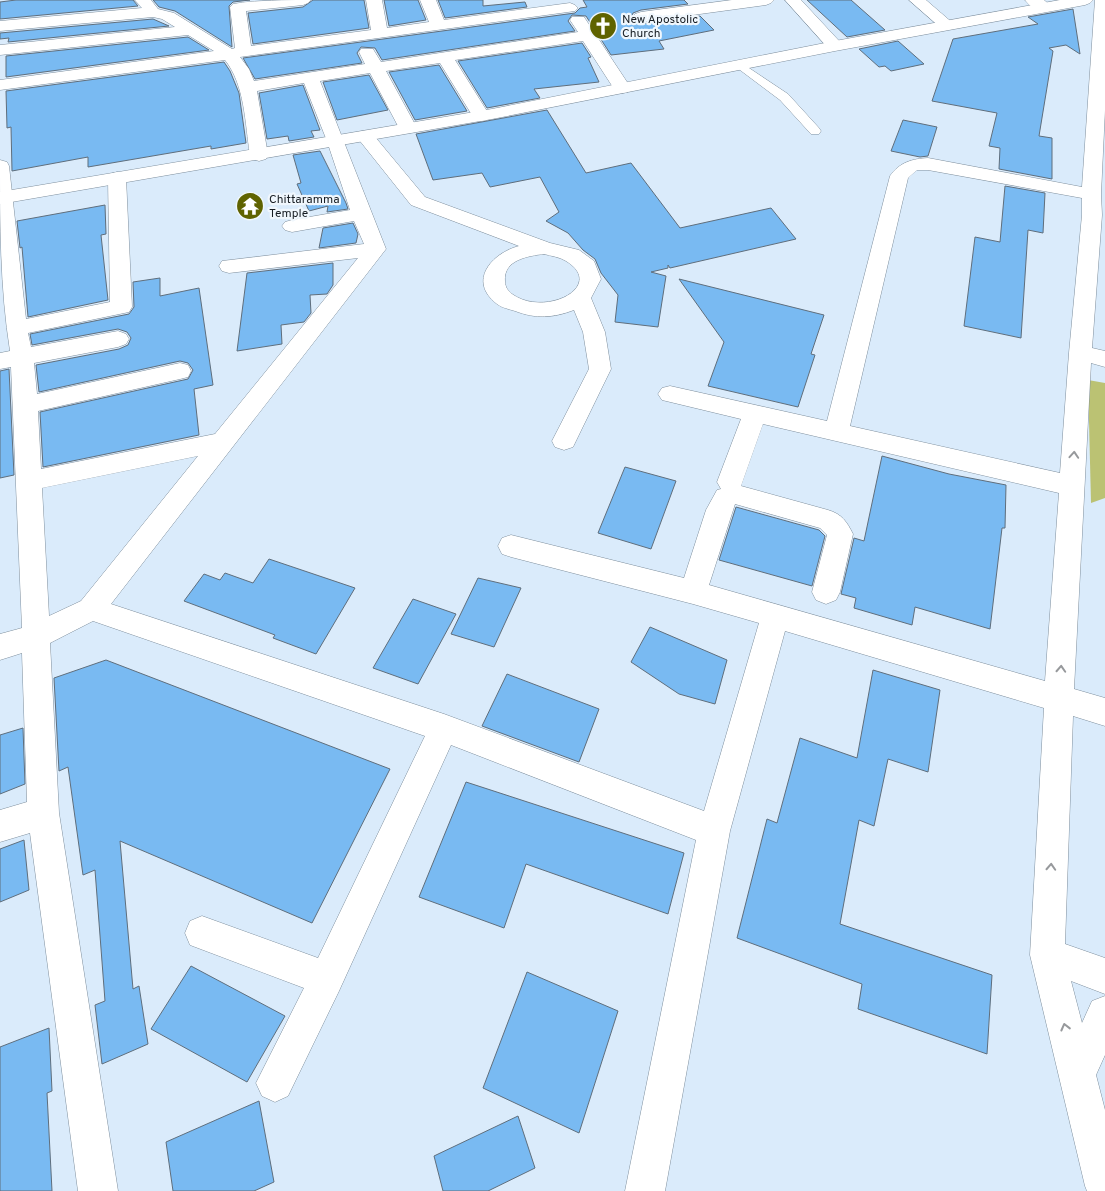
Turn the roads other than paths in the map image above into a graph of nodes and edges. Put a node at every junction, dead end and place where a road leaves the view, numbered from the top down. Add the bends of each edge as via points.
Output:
1 (304, 0) edge
2 (374, 0) edge
3 (428, 0) edge
4 (488, 0) edge
5 (766, 0) edge
6 (792, 0) edge
7 (917, 0) edge
8 (1085, 0) edge
9 (1103, 0) edge
10 (237, 4) edge
11 (569, 4) edge
12 (1039, 4) edge
13 (148, 6) edge
14 (641, 17) dead end
15 (495, 18) junction
16 (947, 25) junction
17 (0, 26) edge
18 (438, 26) junction
19 (190, 30) junction
20 (380, 33) junction
21 (588, 35) junction
22 (359, 36) junction
23 (835, 46) junction
24 (0, 50) edge
25 (236, 52) junction
26 (444, 56) junction
27 (740, 65) junction
28 (375, 67) junction
29 (310, 77) junction
30 (0, 85) edge
31 (248, 87) junction
32 (622, 88) junction
33 (481, 116) junction
34 (408, 128) junction
35 (815, 131) dead end
36 (365, 136) junction
37 (336, 142) junction
38 (259, 155) junction
39 (0, 166) edge
40 (117, 178) junction
41 (1, 198) edge
42 (1096, 209) edge
43 (360, 214) junction
44 (292, 226) dead end
45 (544, 248) junction
46 (376, 249) junction
47 (229, 266) dead end
48 (580, 298) junction
49 (16, 328) junction
50 (118, 339) dead end
51 (1093, 356) edge
52 (22, 357) junction
53 (0, 361) edge
54 (180, 371) dead end
55 (670, 394) dead end
56 (26, 405) junction
57 (755, 413) junction
58 (837, 431) junction
59 (564, 441) dead end
60 (223, 442) junction
61 (30, 480) junction
62 (730, 482) dead end
63 (1072, 486) junction
64 (512, 546) dead end
65 (693, 592) junction
66 (826, 592) dead end
67 (91, 609) junction
68 (775, 615) junction
69 (36, 636) junction
70 (0, 646) edge
71 (1059, 698) junction
72 (1105, 712) edge
73 (444, 728) junction
74 (43, 813) junction
75 (0, 826) edge
76 (714, 831) junction
77 (202, 933) dead end
78 (1047, 955) junction
79 (1105, 976) edge
80 (327, 980) junction
81 (1105, 1014) edge
82 (1077, 1074) junction
83 (275, 1083) dead end
84 (1105, 1186) edge
85 (98, 1191) edge
86 (645, 1191) edge

1 - 10 street
2 - 20 street
3 - 18 street
4 - 15 street
5 - 14 street
6 - 23 street
7 - 16 street
8 - 12 street
9 - 42 street
10 - 25 street
11 - 15 street
11 - 21 street
12 - 16 street
13 - 17 street
13 - 19 street
15 - 18 street
16 - 23 street
18 - 20 street
19 - 24 street
19 - 25 street
20 - 22 street
21 - 26 street
21 - 32 street
22 - 25 street
22 - 28 street
23 - 27 street
25 - 30 street
25 - 31 street
26 - 28 street
26 - 33 street
27 - 32 street
27 - 35 lane via 784,97
28 - 29 street
28 - 34 street
29 - 31 street
29 - 37 street
31 - 38 street
32 - 33 street
33 - 34 street
34 - 36 street
36 - 37 street
36 - 45 street via 418,202
37 - 38 street
37 - 43 street
38 - 40 street
39 - 41 street
40 - 41 street
40 - 49 street via 121,307
41 - 49 street
42 - 51 street
42 - 58 street via 928,164 912,165 899,176
43 - 44 street
43 - 46 street
45 - 48 street via 571,254 589,270 588,290
45 - 48 street via 515,253 504,260 496,269 494,280 497,290 505,300 534,310 568,306
46 - 47 street
46 - 60 street
48 - 59 street via 594,332 600,370
49 - 52 street
50 - 52 street
63 -> 51 street
52 - 53 street
52 - 56 street
54 - 56 street
55 - 57 street
56 - 61 street
57 - 58 street
57 - 62 street
58 - 63 street
60 - 61 street
60 - 67 street
61 - 69 street
71 -> 63 street
64 - 65 street
65 - 66 street via 719,510 726,497 735,494 828,520 835,526 840,534
65 - 68 street
67 - 69 street
67 - 73 street
68 - 71 street
68 - 76 street
69 - 70 street
69 - 74 street
71 - 72 street
78 -> 71 street
73 - 76 street
73 - 80 street
74 - 75 street
74 - 85 street
76 - 86 street
77 - 80 street
78 - 79 street
82 -> 78 street
80 - 83 street
81 - 82 street
82 - 84 street

